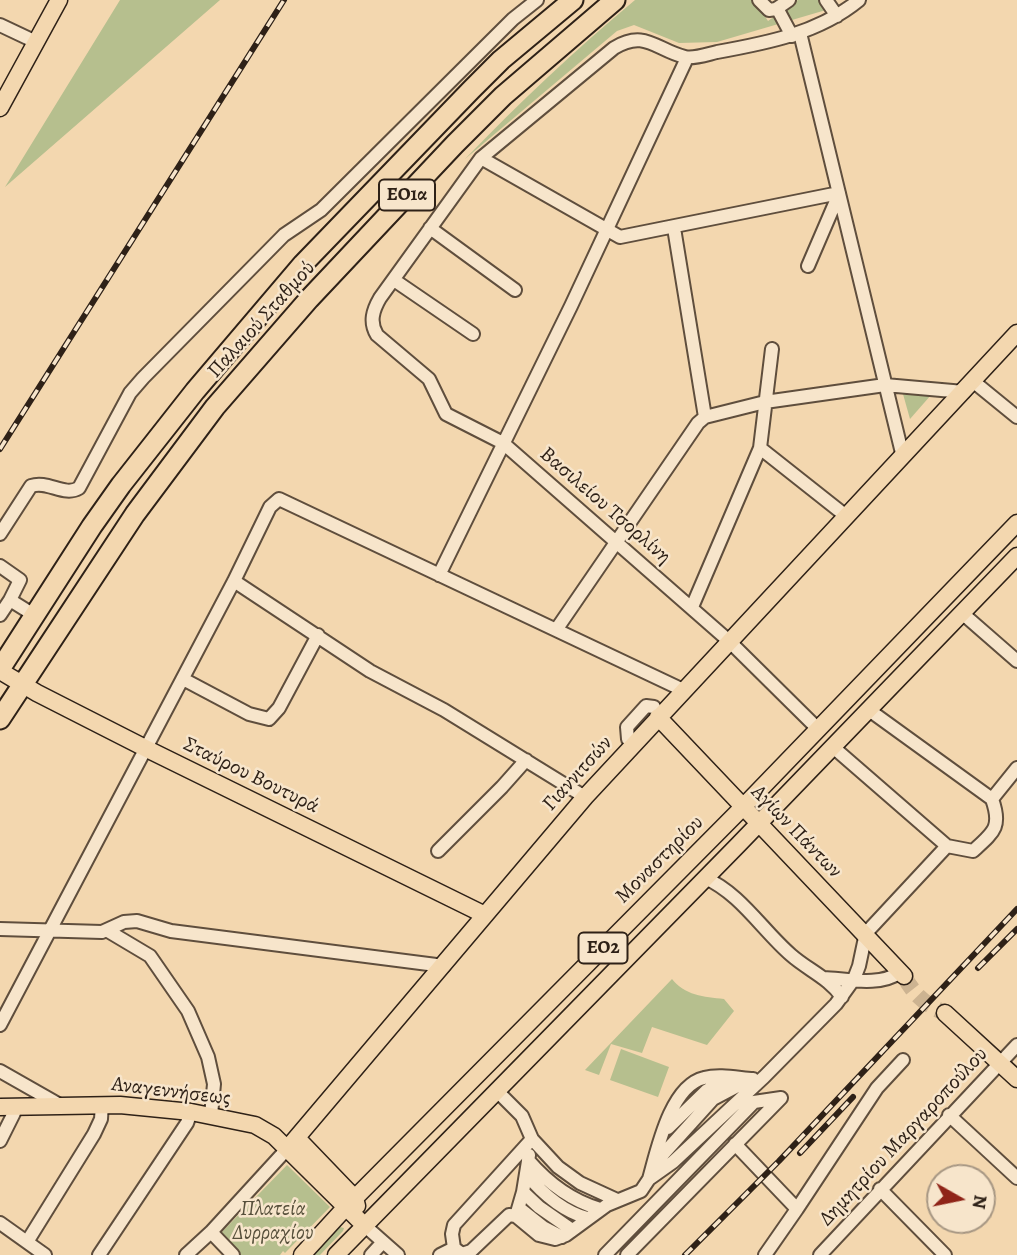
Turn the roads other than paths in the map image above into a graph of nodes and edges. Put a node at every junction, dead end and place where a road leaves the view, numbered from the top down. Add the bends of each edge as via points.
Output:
1 (59, 0) edge
2 (537, 0) edge
3 (573, 0) edge
4 (615, 0) edge
5 (759, 0) edge
6 (789, 0) edge
7 (826, 0) edge
8 (859, 0) edge
9 (778, 10) junction
10 (837, 16) junction
11 (0, 25) edge
12 (796, 34) junction
13 (36, 42) junction
14 (687, 58) junction
15 (0, 108) edge
16 (481, 158) junction
17 (839, 193) junction
18 (430, 228) junction
19 (674, 228) junction
20 (606, 231) junction
21 (808, 266) dead end
22 (394, 279) junction
23 (515, 290) dead end
24 (1017, 333) edge
25 (472, 334) dead end
26 (772, 349) dead end
27 (885, 385) junction
28 (969, 387) junction
29 (765, 402) junction
30 (705, 417) junction
31 (1017, 417) edge
32 (503, 443) junction
33 (760, 448) junction
34 (902, 457) junction
35 (846, 516) junction
36 (1017, 523) edge
37 (0, 534) edge
38 (618, 542) junction
39 (1017, 556) edge
40 (0, 566) edge
41 (439, 575) junction
42 (234, 581) junction
43 (10, 600) junction
44 (692, 607) junction
45 (962, 613) junction
46 (0, 615) edge
47 (34, 615) junction
48 (556, 630) junction
49 (318, 635) junction
50 (729, 641) junction
51 (1017, 661) edge
52 (1, 666) edge
53 (183, 679) junction
54 (22, 684) junction
55 (683, 690) junction
56 (869, 710) junction
57 (656, 712) junction
58 (0, 719) edge
59 (818, 729) junction
60 (628, 739) dead end
61 (833, 747) junction
62 (147, 749) junction
63 (526, 760) junction
64 (1017, 768) edge
65 (585, 797) junction
66 (992, 799) junction
67 (743, 807) junction
68 (759, 824) junction
69 (947, 846) junction
70 (438, 852) dead end
71 (705, 878) junction
72 (485, 915) junction
73 (0, 929) edge
74 (50, 930) junction
75 (108, 931) junction
76 (866, 933) junction
77 (444, 966) junction
78 (902, 974) joint
79 (824, 978) junction
80 (854, 979) junction
81 (842, 997) junction
82 (945, 1013) tunnel mouth
83 (0, 1024) edge
84 (1017, 1045) edge
85 (903, 1060) dead end
86 (1000, 1063) junction
87 (0, 1071) edge
88 (758, 1078) junction
89 (1017, 1079) edge
90 (496, 1090) junction
91 (58, 1104) junction
92 (103, 1104) junction
93 (7, 1106) edge
94 (191, 1112) junction
95 (211, 1115) junction
96 (949, 1115) junction
97 (532, 1139) junction
98 (0, 1141) edge
99 (292, 1144) junction
100 (735, 1144) junction
101 (528, 1160) junction
102 (526, 1174) junction
103 (650, 1176) junction
104 (1017, 1178) edge
105 (880, 1189) junction
106 (641, 1191) junction
107 (523, 1192) junction
108 (617, 1200) junction
109 (350, 1203) junction
110 (656, 1203) junction
111 (600, 1209) junction
112 (797, 1209) junction
113 (518, 1212) junction
114 (587, 1218) junction
115 (0, 1223) edge
116 (364, 1225) junction
117 (211, 1232) junction
118 (567, 1234) junction
119 (27, 1242) junction
120 (383, 1242) junction
121 (454, 1248) junction
122 (45, 1255) edge
123 (99, 1255) edge
124 (186, 1255) edge
125 (233, 1255) edge
126 (302, 1255) edge
127 (336, 1255) edge
128 (371, 1255) edge
129 (398, 1255) edge
130 (440, 1255) edge
131 (606, 1255) edge
132 (627, 1255) edge
133 (765, 1255) edge
134 (820, 1255) edge
135 (945, 1255) edge

1 - 13 main road
2 - 37 street via 321,210 284,235 167,351 130,393 79,488 70,492 42,484 31,486
3 - 47 highway, Παλαιού Σταθμού / ΕΟ1α via 501,60 303,264 127,476
4 - 54 highway, Παλαιού Σταθμού / ΕΟ1α via 503,96 455,144 215,407 141,504
5 - 9 street via 765,9
6 - 9 street
7 - 10 street
8 - 10 street
9 - 12 street
10 - 12 street
11 - 13 street
12 - 14 street
12 - 17 street
13 - 15 main road
14 - 16 street via 644,40 624,42
14 - 20 street
16 - 18 street
16 - 20 street
17 - 19 street
17 - 21 street
17 - 27 street
18 - 22 street
18 - 23 street
19 - 20 street via 625,237
19 - 30 street
20 - 32 street
22 - 25 street
22 - 32 street, Βασιλείου Τσορλίνη via 376,305 372,318 376,335 429,379 446,414
24 - 28 main road, Γιαννιτσών
26 - 29 street
27 - 28 street
27 - 29 street
27 - 34 street
28 - 31 street
28 - 34 main road, Γιαννιτσών
29 - 30 street
29 - 33 street
30 - 38 street
32 - 38 street, Βασιλείου Τσορλίνη
32 - 41 street
33 - 35 street
33 - 44 street
34 - 35 main road, Γιαννιτσών
35 - 50 main road, Γιαννιτσών
36 - 59 main road, Μοναστηρίου / ΕΟ2
38 - 44 street, Βασιλείου Τσορλίνη
38 - 48 street
39 - 45 main road, ΕΟ2
40 - 43 street via 20,580
41 - 42 street via 279,499 270,507
41 - 48 street
42 - 49 street
42 - 53 street
43 - 46 street
43 - 47 street
44 - 50 street, Βασιλείου Τσορλίνη
45 - 51 street
45 - 56 main road, ΕΟ2
47 - 52 highway, Παλαιού Σταθμού / ΕΟ1α
48 - 55 street
49 - 53 street via 269,719
49 - 63 street via 370,671
50 - 55 main road, Γιαννιτσών
50 - 59 street, Βασιλείου Τσορλίνη
52 - 54 main road, Σταύρου Βουτυρά
53 - 62 street
54 - 58 highway, Παλαιού Σταθμού / ΕΟ1α
54 - 62 main road, Σταύρου Βουτυρά
55 - 57 main road, Γιαννιτσών
56 - 61 main road, ΕΟ2
56 - 66 street
57 - 60 street via 646,706 627,727
57 - 65 main road, Γιαννιτσών
57 - 67 main road, Αγίων Πάντων
59 - 67 main road, Μοναστηρίου / ΕΟ2
61 - 68 main road, ΕΟ2
61 - 69 street
62 - 72 main road, Σταύρου Βουτυρά
62 - 74 street
63 - 65 street
63 - 70 street
64 - 66 street
65 - 72 main road, Γιαννιτσών
66 - 69 street via 998,814 990,836 973,850
67 - 68 main road, Αγίων Πάντων
67 - 109 main road, Μοναστηρίου / ΕΟ2
68 - 71 main road, ΕΟ2
68 - 76 main road, Αγίων Πάντων
69 - 76 street
71 - 79 street via 723,888 783,947
71 - 90 main road, ΕΟ2
72 - 77 main road, Γιαννιτσών
73 - 74 street
74 - 75 street
74 - 83 street
75 - 77 street via 137,921 171,932
75 - 95 street via 150,956 188,1011 214,1084
76 - 78 main road, Αγίων Πάντων
76 - 80 street
77 - 99 main road, Γιαννιτσών
78 - 80 street
79 - 80 street
79 - 81 street
80 - 81 street
81 - 88 street
82 - 86 main road
84 - 86 street, Δημητρίου Μαργαροπούλου
85 - 112 street via 877,1088
86 - 89 main road
86 - 96 street, Δημητρίου Μαργαροπούλου
87 - 91 street
88 - 103 street via 673,1162
88 - 103 street via 713,1099 663,1151
88 - 103 street via 733,1078 710,1087 661,1137
90 - 97 street via 522,1116
90 - 116 main road, ΕΟ2
91 - 92 main road, Αναγεννήσεως
91 - 93 main road, Αναγεννήσεως
92 - 94 main road, Αναγεννήσεως
92 - 119 street via 94,1135
93 - 98 street via 14,1113
94 - 95 main road, Αναγεννήσεως
94 - 123 street
95 - 99 main road, Αναγεννήσεως via 255,1125
96 - 104 street
96 - 105 street, Δημητρίου Μαργαροπούλου
97 - 101 street
97 - 108 street via 573,1179
97 - 121 street via 457,1220
99 - 109 main road, Αναγεννήσεως
99 - 117 street, Γιαννιτσών
100 - 110 street via 781,1098 754,1102
100 - 112 street
100 - 132 street
101 - 102 street
101 - 111 street via 568,1194
102 - 107 street
102 - 114 street via 556,1203
103 - 106 street
105 - 134 street, Δημητρίου Μαργαροπούλου
105 - 135 street
106 - 108 street
106 - 110 street
107 - 113 street
107 - 118 street
108 - 111 street
109 - 116 main road, Αναγεννήσεως
109 - 126 main road, Μοναστηρίου / ΕΟ2
110 - 131 street
111 - 114 street
112 - 133 street
113 - 118 street via 544,1238
113 - 121 street via 509,1214 469,1252 462,1254
114 - 118 street
115 - 119 street
116 - 120 street
116 - 127 main road, ΕΟ2
117 - 124 street, Γιαννιτσών
117 - 125 street
119 - 122 street
120 - 128 street
120 - 129 street
121 - 130 street

